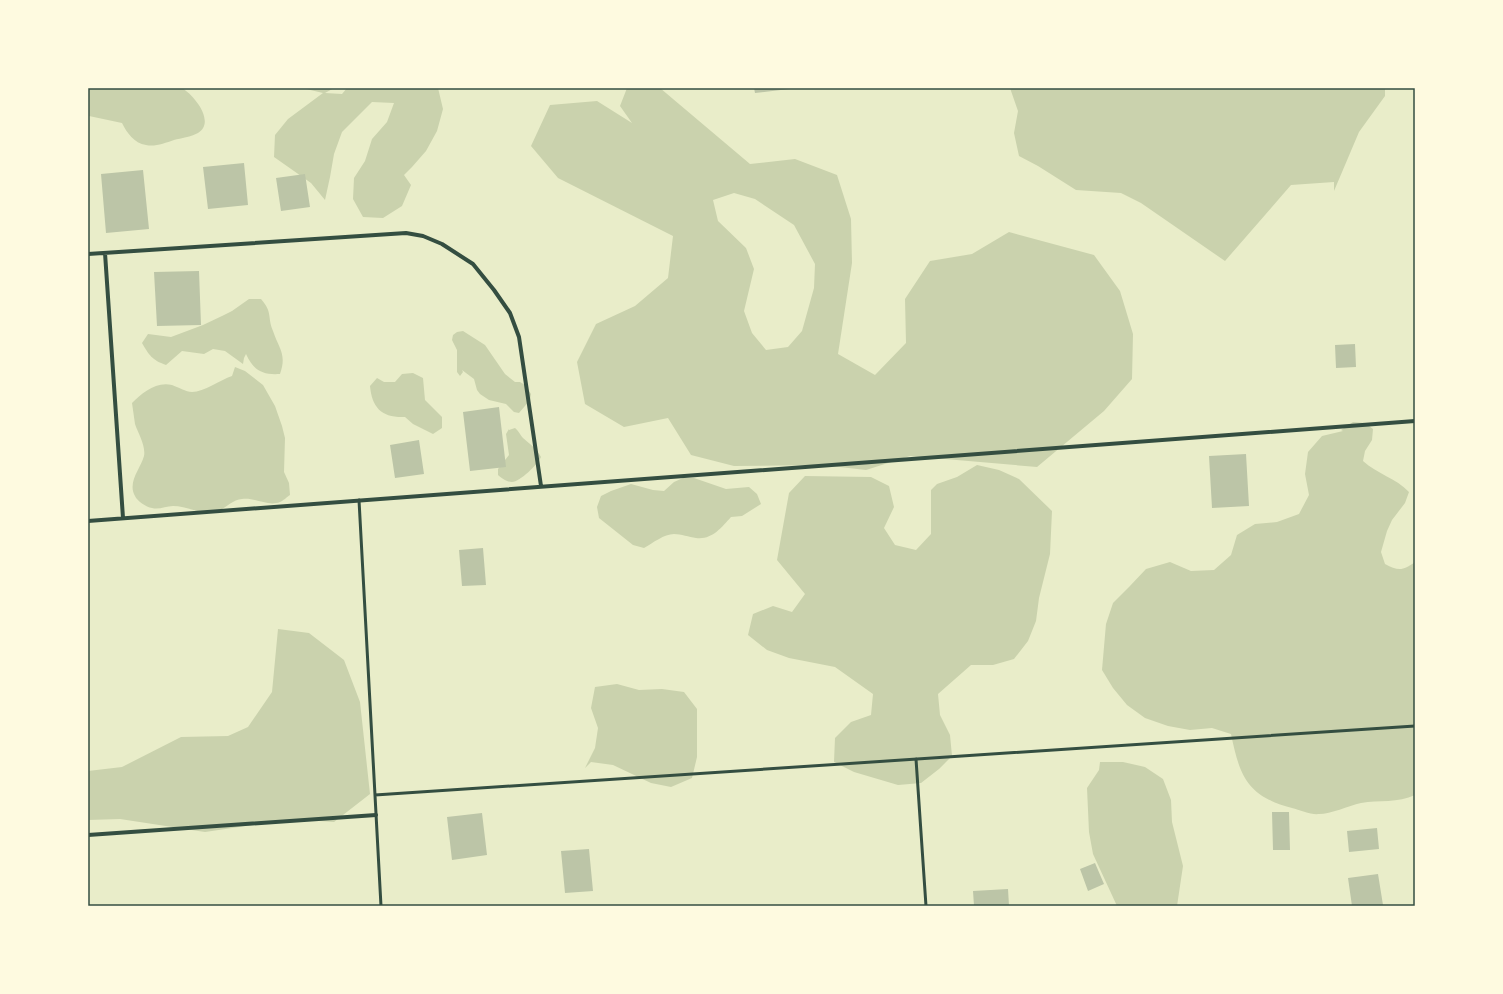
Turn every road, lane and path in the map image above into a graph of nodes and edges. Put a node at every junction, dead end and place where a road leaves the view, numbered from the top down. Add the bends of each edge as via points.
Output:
1 (105, 253) junction
2 (88, 254) edge
3 (1415, 421) edge
4 (541, 486) junction
5 (359, 500) junction
6 (123, 518) junction
7 (88, 521) edge
8 (1415, 726) edge
9 (916, 759) junction
10 (375, 795) junction
11 (376, 815) junction
12 (88, 834) edge
13 (381, 906) edge
14 (926, 906) edge

1 - 2 street
1 - 4 street via 406,233 423,236 442,244 472,264 510,313 519,337
1 - 6 street
3 - 4 street
4 - 5 street
5 - 6 street
5 - 10 lane
6 - 7 street
8 - 9 lane
9 - 10 lane
9 - 14 lane
10 - 11 lane
11 - 12 street
11 - 13 lane

